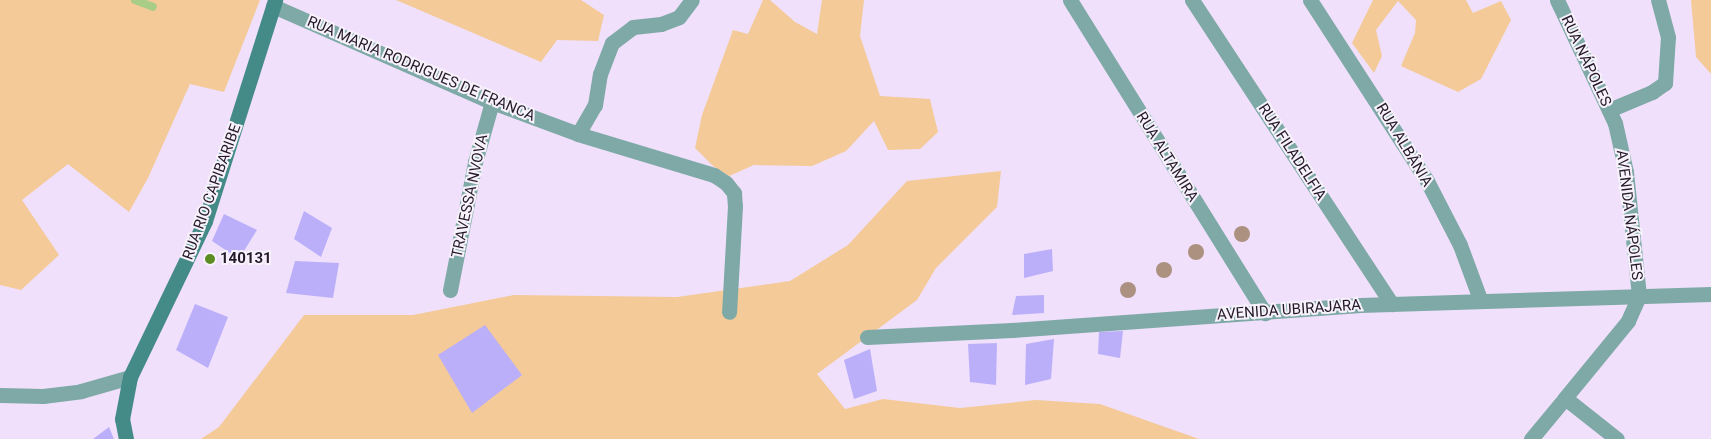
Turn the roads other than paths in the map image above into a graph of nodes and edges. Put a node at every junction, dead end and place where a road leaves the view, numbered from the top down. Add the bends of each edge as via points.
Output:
1 (692, 0) edge
2 (1070, 0) edge
3 (1192, 0) edge
4 (1310, 0) edge
5 (1557, 0) edge
6 (1658, 0) edge
7 (274, 3) edge
8 (492, 102) junction
9 (1612, 116) junction
10 (578, 134) junction
11 (450, 290) dead end
12 (1711, 294) edge
13 (1639, 296) junction
14 (1480, 299) junction
15 (1392, 304) junction
16 (729, 312) dead end
17 (1265, 313) junction
18 (867, 337) dead end
19 (130, 377) junction
20 (0, 395) edge
21 (1565, 398) junction
22 (126, 439) edge
23 (1531, 439) edge
24 (1616, 439) edge

1 - 10 street via 679,17 661,24 633,27 612,43 600,74 596,105
2 - 17 street, RUA ALTAMIRA
3 - 15 street, RUA FILADELFIA
4 - 14 street, RUA ALBÂNIA via 1427,182 1460,245
5 - 9 street, RUA NÁPOLES
6 - 9 street via 1668,37 1665,83
7 - 8 street, RUA MARIA RODRIGUES DE FRANCA
7 - 19 street, RUA RIO CAPIBARIBE via 205,221
8 - 10 street, RUA MARIA RODRIGUES DE FRANCA
8 - 11 street, TRAVESSA NVOVA via 475,162
9 - 13 street, AVENIDA NÁPOLES via 1627,181
10 - 16 street, RUA MARIA RODRIGUES DE FRANCA via 714,175 734,193
12 - 13 street, AVENIDA UBIRAJARA
13 - 14 street, AVENIDA UBIRAJARA via 1563,301
13 - 21 street, AVENIDA NÁPOLES via 1628,321
14 - 15 street, AVENIDA UBIRAJARA
15 - 17 street, AVENIDA UBIRAJARA
17 - 18 street, AVENIDA UBIRAJARA
19 - 20 street via 81,391 43,396
19 - 22 street, RUA RIO CAPIBARIBE via 122,419
21 - 23 street, AVENIDA NÁPOLES
21 - 24 street

